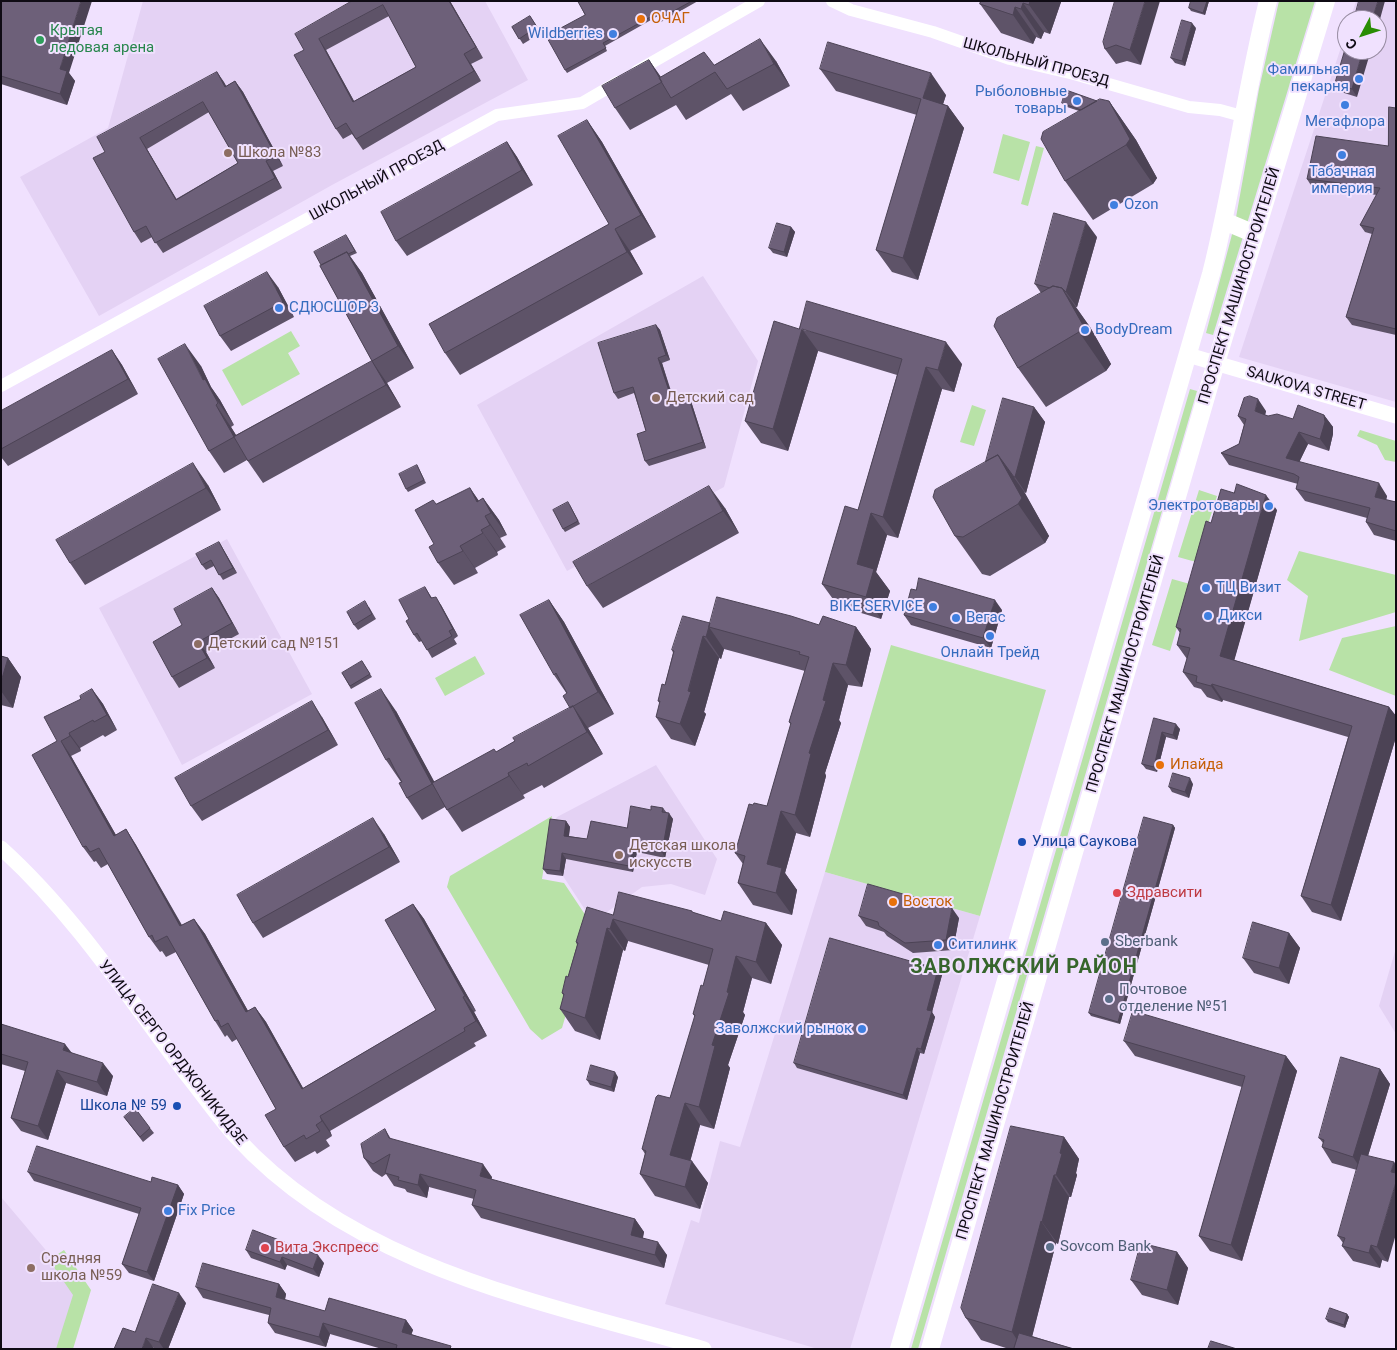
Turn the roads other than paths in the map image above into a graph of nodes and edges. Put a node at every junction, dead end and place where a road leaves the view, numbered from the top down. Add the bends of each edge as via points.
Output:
1 (759, 1) edge
2 (832, 1) edge
3 (1268, 1) edge
4 (1326, 1) edge
5 (1242, 116) junction
6 (1224, 221) junction
7 (1256, 234) junction
8 (1188, 355) junction
9 (1216, 364) junction
10 (1, 386) edge
11 (1396, 416) edge
12 (1, 848) edge
13 (704, 1349) edge
14 (899, 1349) edge
15 (930, 1349) edge

1 - 10 street, ШКОЛЬНЫЙ ПРОЕЗД via 582,103 497,116
2 - 5 street, ШКОЛЬНЫЙ ПРОЕЗД via 851,10 934,32 1010,59 1189,107
3 - 5 main road, ПРОСПЕКТ МАШИНОСТРОИТЕЛЕЙ
4 - 7 main road, ПРОСПЕКТ МАШИНОСТРОИТЕЛЕЙ
5 - 6 main road, ПРОСПЕКТ МАШИНОСТРОИТЕЛЕЙ
6 - 7 main road
6 - 8 main road, ПРОСПЕКТ МАШИНОСТРОИТЕЛЕЙ
7 - 9 main road, ПРОСПЕКТ МАШИНОСТРОИТЕЛЕЙ
8 - 9 street, SAUKOVA STREET
8 - 14 main road, ПРОСПЕКТ МАШИНОСТРОИТЕЛЕЙ
9 - 11 street, SAUKOVA STREET
9 - 15 main road, ПРОСПЕКТ МАШИНОСТРОИТЕЛЕЙ
12 - 13 street, УЛИЦА СЕРГО ОРДЖОНИКИДЗЕ via 80,935 236,1137 277,1177 319,1209 376,1240 469,1279

